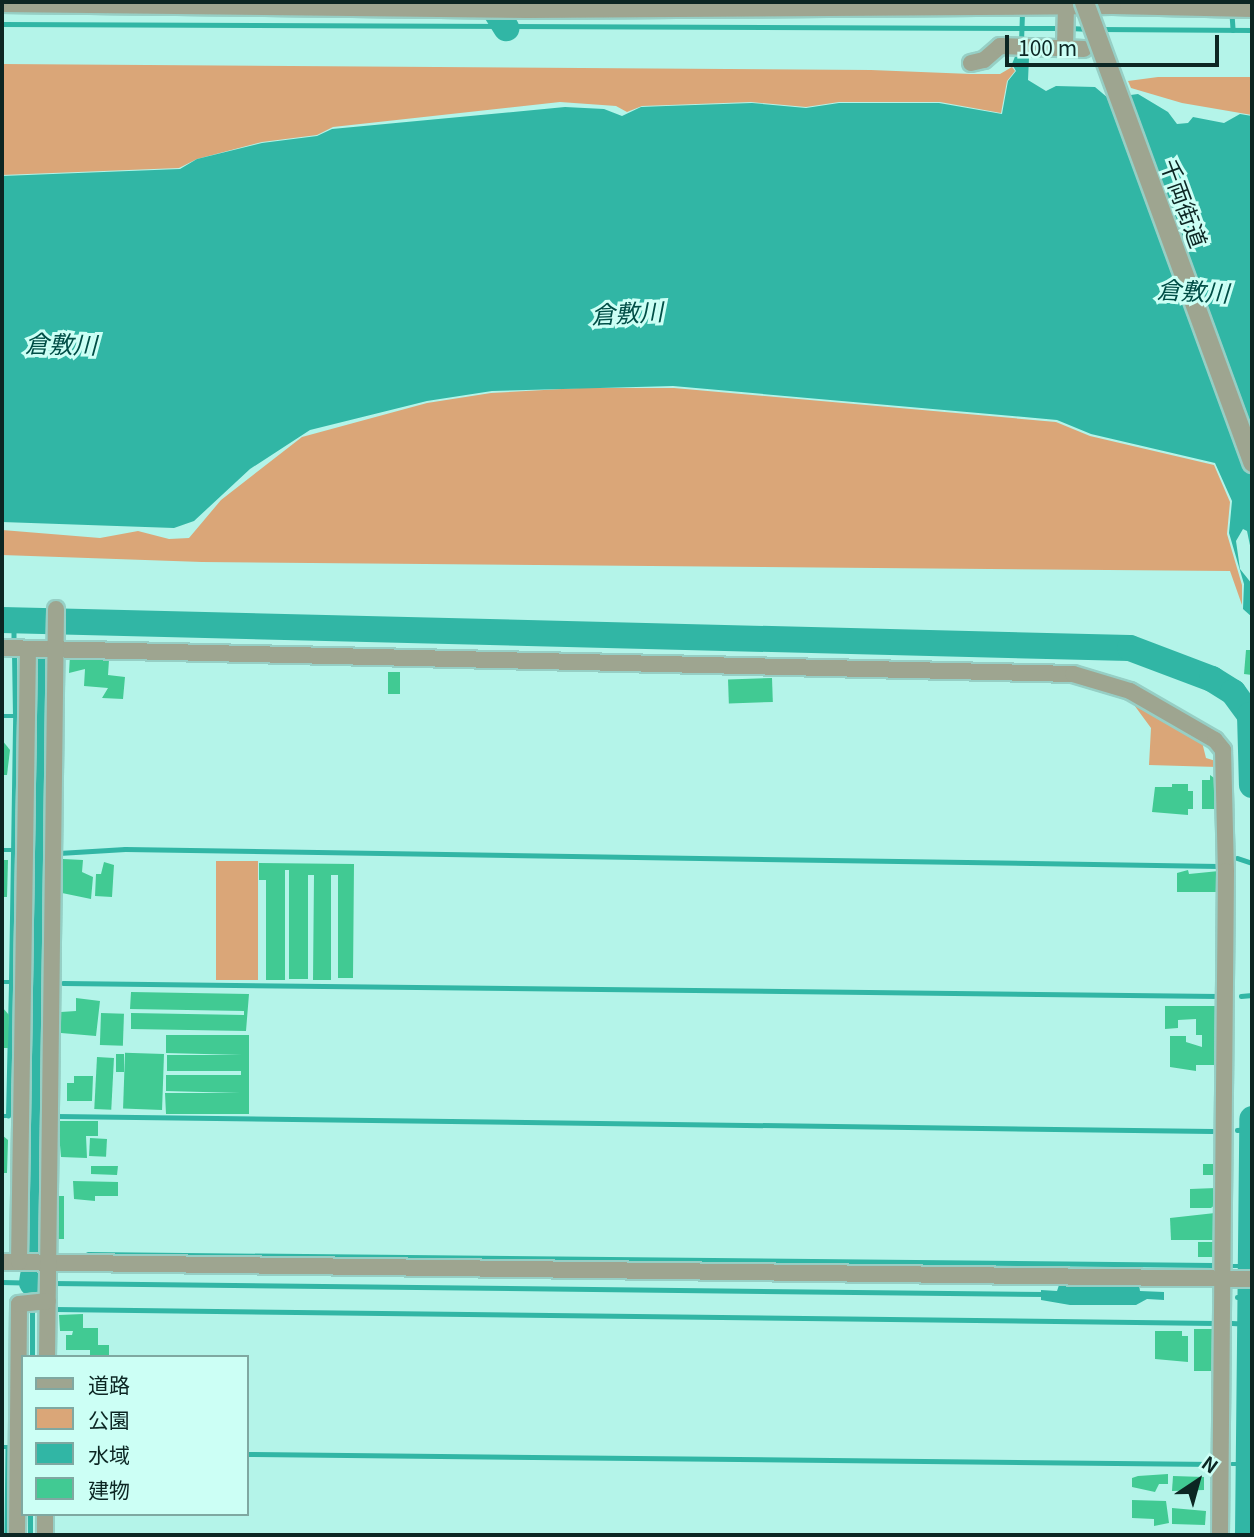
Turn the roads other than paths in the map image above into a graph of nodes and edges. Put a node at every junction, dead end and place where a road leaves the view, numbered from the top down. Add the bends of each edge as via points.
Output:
1 (1009, 3) edge
2 (2, 4) edge
3 (1112, 4) edge
4 (479, 7) edge
5 (517, 7) edge
6 (1072, 7) edge
7 (1252, 9) edge
8 (1065, 43) junction
9 (1083, 48) dead end
10 (971, 63) dead end
11 (1252, 462) edge
12 (55, 609) dead end
13 (56, 643) junction
14 (15, 648) edge
15 (2, 1262) edge
16 (19, 1262) junction
17 (1227, 1278) junction
18 (1252, 1279) edge
19 (50, 1282) junction
20 (47, 1355) edge
21 (45, 1516) edge
22 (17, 1535) edge
23 (45, 1535) edge
24 (1220, 1535) edge

1 - 5 street
1 - 6 street
2 - 4 street
3 - 6 street
3 - 7 street
4 - 5 street
6 - 8 street
6 - 11 street, 千両街道, bridge
8 - 9 street
8 - 10 street via 1000,46 984,60
12 - 13 street
13 - 14 street
13 - 17 street via 1010,670 1086,676 1149,701 1204,733 1223,750
13 - 19 street
14 - 16 street
15 - 16 street
16 - 19 street
17 - 18 street
17 - 19 street
17 - 24 street
19 - 20 street
19 - 22 street via 19,1304
21 - 23 street

